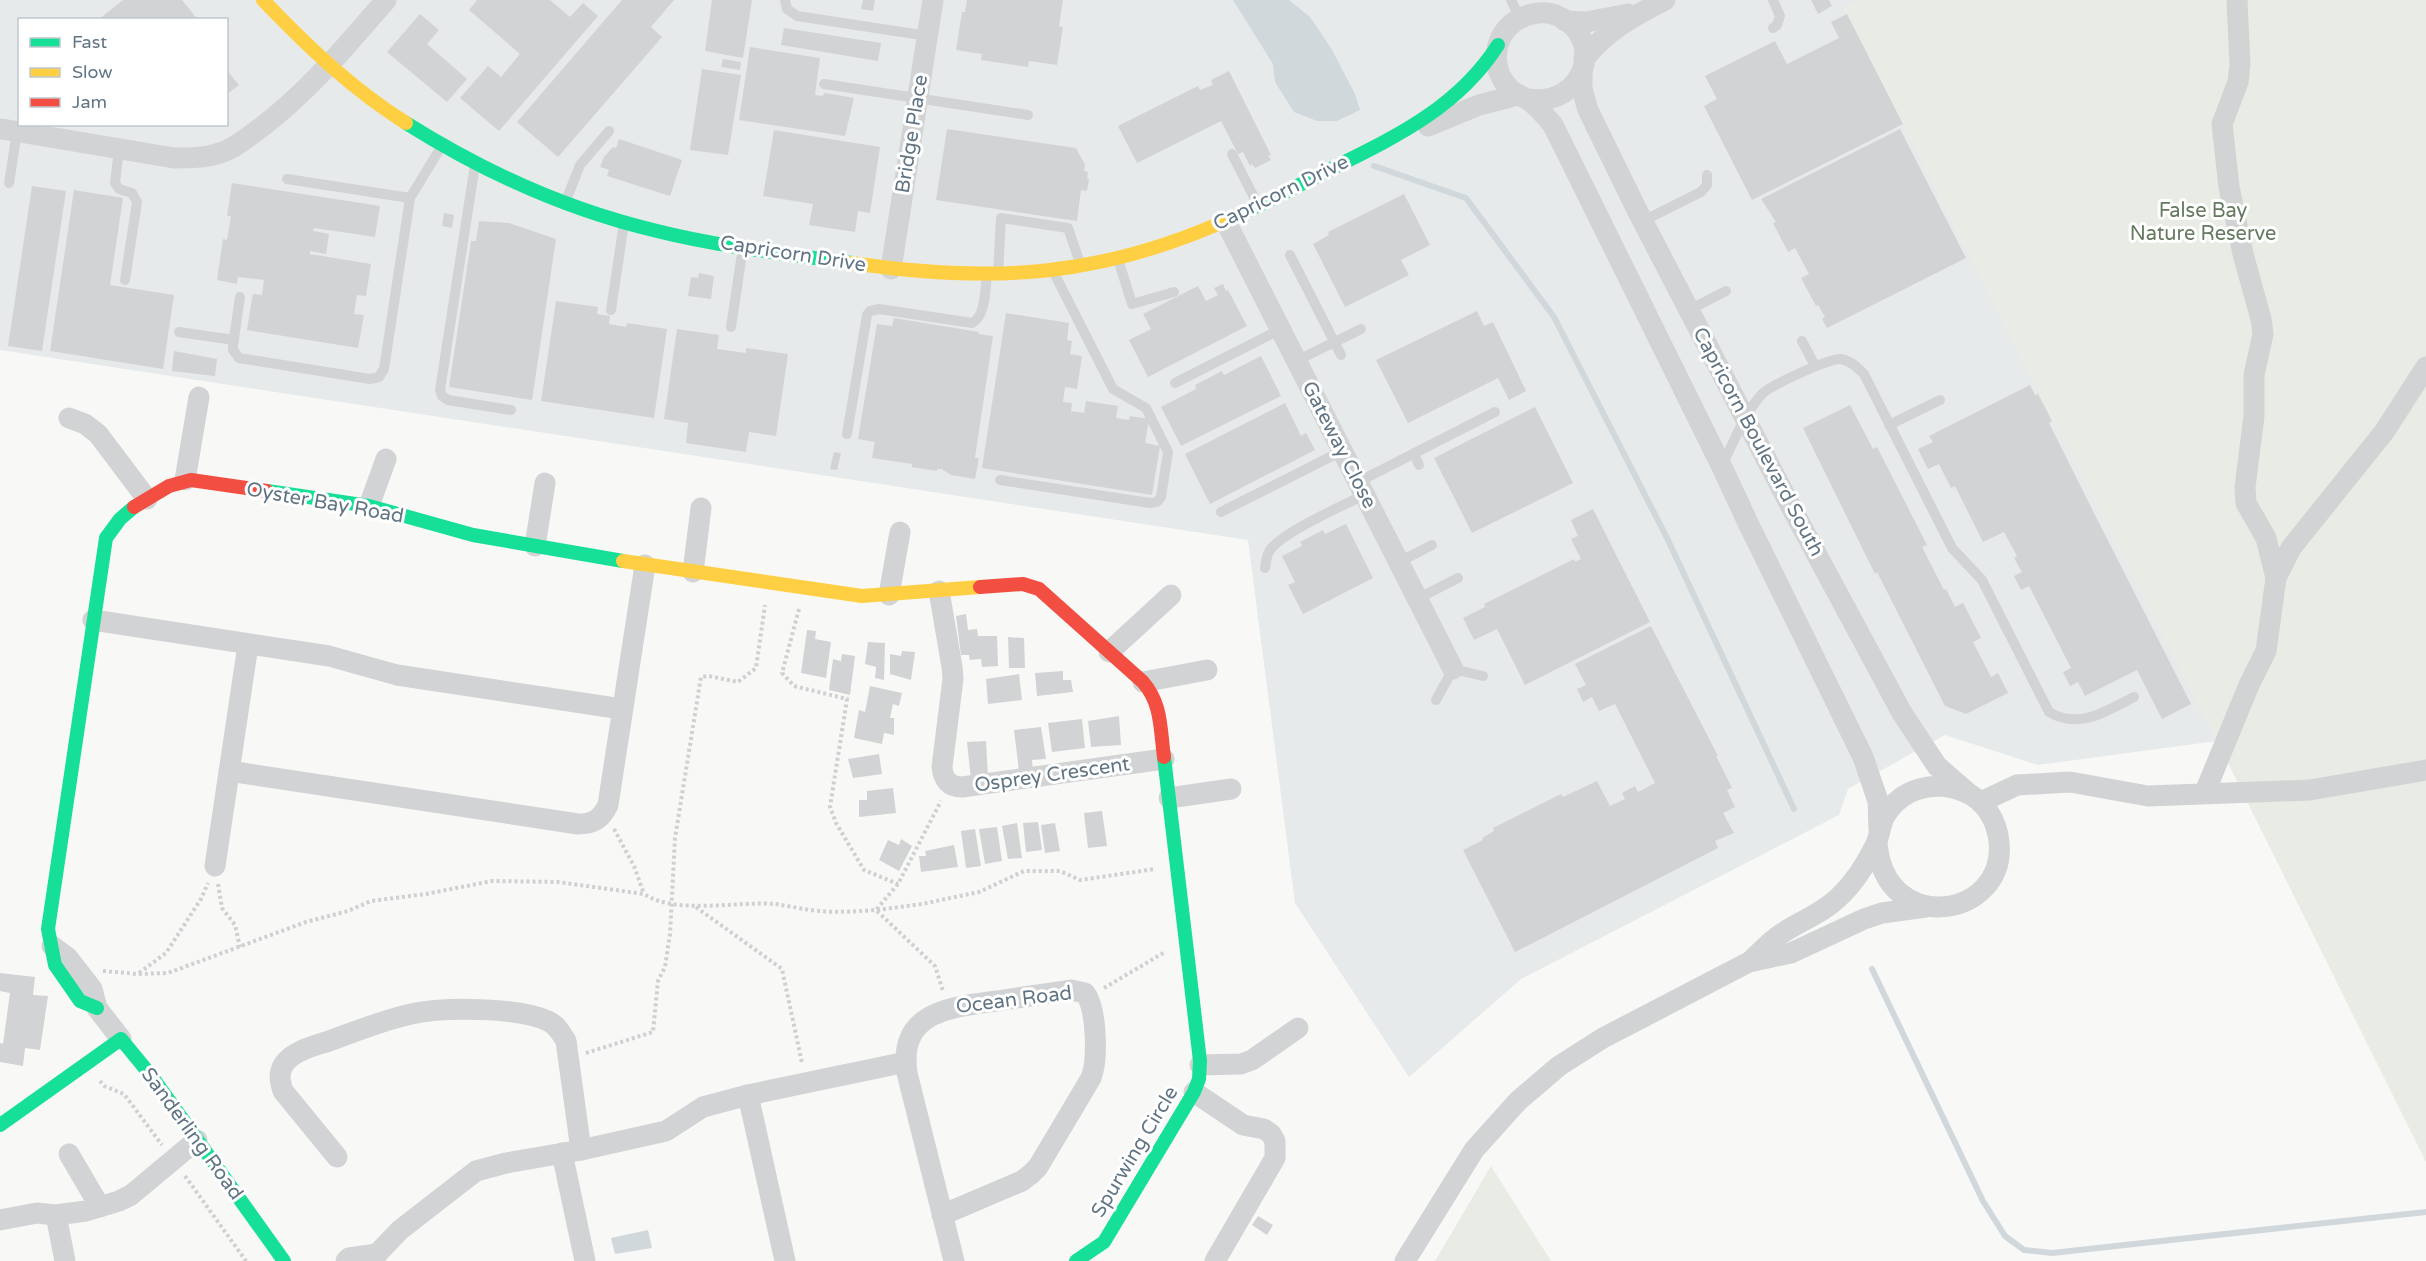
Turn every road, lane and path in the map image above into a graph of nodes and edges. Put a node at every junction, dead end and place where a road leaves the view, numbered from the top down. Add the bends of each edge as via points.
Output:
1 (263, 0) edge
2 (386, 0) edge
3 (785, 0) edge
4 (933, 0) edge
5 (1773, 0) edge
6 (2237, 0) edge
7 (1657, 4) edge
8 (1515, 9) edge
9 (1565, 21) junction
10 (1773, 28) dead end
11 (928, 36) junction
12 (1497, 45) junction
13 (330, 65) junction
14 (1583, 65) junction
15 (824, 84) dead end
16 (1523, 97) junction
17 (918, 98) junction
18 (1028, 115) dead end
19 (9, 130) joint
20 (609, 131) dead end
21 (442, 146) junction
22 (119, 149) junction
23 (1369, 150) junction
24 (1232, 154) dead end
25 (475, 165) junction
26 (1707, 175) dead end
27 (286, 179) dead end
28 (9, 183) dead end
29 (410, 198) junction
30 (564, 203) junction
31 (1259, 206) junction
32 (1643, 221) junction
33 (1226, 222) junction
34 (625, 223) junction
35 (743, 246) junction
36 (1290, 255) dead end
37 (1118, 259) junction
38 (1081, 266) junction
39 (891, 269) junction
40 (1053, 271) junction
41 (992, 275) junction
42 (125, 280) dead end
43 (1726, 291) dead end
44 (1174, 292) dead end
45 (240, 297) dead end
46 (611, 310) dead end
47 (1689, 310) junction
48 (731, 327) dead end
49 (1281, 329) junction
50 (1361, 329) dead end
51 (179, 332) dead end
52 (234, 340) junction
53 (1802, 341) dead end
54 (1334, 342) junction
55 (1341, 355) dead end
56 (1296, 361) junction
57 (1815, 366) junction
58 (2426, 367) edge
59 (1175, 383) dead end
60 (199, 397) dead end
61 (1940, 400) dead end
62 (511, 410) dead end
63 (1495, 412) dead end
64 (69, 418) dead end
65 (1746, 418) junction
66 (1889, 425) junction
67 (847, 434) dead end
68 (1342, 451) junction
69 (1414, 454) junction
70 (387, 459) dead end
71 (1419, 465) dead end
72 (1722, 465) junction
73 (185, 480) junction
74 (1000, 480) dead end
75 (545, 483) dead end
76 (1361, 488) junction
77 (147, 499) junction
78 (369, 506) junction
79 (701, 508) dead end
80 (1221, 512) dead end
81 (900, 532) dead end
82 (1432, 545) dead end
83 (536, 546) junction
84 (1399, 562) junction
85 (645, 566) junction
86 (1265, 568) dead end
87 (693, 572) junction
88 (1458, 578) dead end
89 (2276, 578) junction
90 (768, 583) junction
91 (804, 588) junction
92 (939, 591) junction
93 (889, 595) junction
94 (1171, 595) dead end
95 (1417, 599) junction
96 (93, 620) junction
97 (248, 645) junction
98 (1109, 652) junction
99 (1453, 669) junction
100 (1207, 670) dead end
101 (1483, 676) dead end
102 (1143, 682) junction
103 (2134, 697) dead end
104 (1436, 700) dead end
105 (622, 709) junction
106 (1164, 759) junction
107 (2426, 770) edge
108 (229, 771) junction
109 (950, 785) junction
110 (1231, 789) dead end
111 (2205, 792) junction
112 (1169, 798) junction
113 (1974, 798) junction
114 (603, 815) junction
115 (1878, 836) junction
116 (215, 866) junction
117 (1177, 866) junction
118 (898, 884) junction
119 (644, 894) junction
120 (671, 905) junction
121 (695, 906) junction
122 (1926, 906) junction
123 (876, 910) junction
124 (1186, 939) junction
125 (52, 946) junction
126 (240, 947) junction
127 (1749, 963) junction
128 (137, 974) junction
129 (82, 976) junction
130 (1088, 998) junction
131 (949, 1007) junction
132 (97, 1008) junction
133 (1298, 1028) dead end
134 (121, 1039) junction
135 (568, 1058) junction
136 (906, 1062) junction
137 (1200, 1065) junction
138 (94, 1074) dead end
139 (806, 1082) junction
140 (1194, 1092) junction
141 (748, 1095) junction
142 (1, 1123) edge
143 (197, 1140) junction
144 (572, 1152) junction
145 (168, 1153) dead end
146 (69, 1154) dead end
147 (337, 1156) dead end
148 (181, 1170) dead end
149 (99, 1207) junction
150 (56, 1215) junction
151 (942, 1215) junction
152 (0, 1220) edge
153 (376, 1258) edge
154 (65, 1261) edge
155 (246, 1261) edge
156 (284, 1261) edge
157 (346, 1261) edge
158 (585, 1261) edge
159 (785, 1261) edge
160 (954, 1261) edge
161 (1076, 1261) edge
162 (1215, 1261) edge
163 (1405, 1261) edge

1 - 13 street, Capricorn Drive
2 - 13 street
3 - 11 lane via 787,9 797,15
4 - 11 street, Bridge Place
5 - 10 lane via 1780,16
6 - 89 street via 2238,82 2222,124 2229,187 2263,334 2254,375 2246,503 2266,538
7 - 9 street via 1608,19
7 - 14 street via 1613,30
8 - 9 street
8 - 12 street
9 - 14 street via 1580,38
11 - 17 street, Bridge Place
12 - 16 street via 1500,74 1510,90
12 - 23 street, Capricorn Drive via 1483,70 1448,104
13 - 21 street, Capricorn Drive
13 - 22 street via 286,108 220,153 174,158
14 - 16 street via 1570,90 1560,96 1550,100
14 - 32 street, Capricorn Boulevard South via 1582,89 1588,110
15 - 17 lane
16 - 23 street, Capricorn Drive via 1479,105
16 - 72 street, Capricorn Boulevard South via 1552,125
17 - 18 lane
17 - 39 street, Bridge Place
19 - 22 street
19 - 28 lane
20 - 30 lane via 580,165
21 - 25 street, Capricorn Drive
21 - 29 lane
22 - 42 lane via 115,183 119,189 132,193 137,202
23 - 31 street, Capricorn Drive
24 - 31 lane
25 - 30 street, Capricorn Drive
25 - 62 lane via 440,390 448,400
26 - 32 lane via 1707,185 1701,192
27 - 29 lane
29 - 52 lane via 384,369 379,377 370,379 243,360 235,354
30 - 34 street, Capricorn Drive
31 - 33 street, Capricorn Drive
32 - 47 street, Capricorn Boulevard South
33 - 37 street, Capricorn Drive
33 - 49 street, Gateway Close
34 - 35 street, Capricorn Drive
34 - 46 lane
35 - 39 street, Capricorn Drive
35 - 48 lane
36 - 54 lane
37 - 38 street, Capricorn Drive
37 - 44 lane via 1132,304
38 - 40 street, Capricorn Drive
38 - 41 lane via 1068,228 1001,219
39 - 41 street, Capricorn Drive
40 - 41 street, Capricorn Drive
40 - 74 lane via 1113,389 1146,408 1168,452 1161,497 1150,503
41 - 67 lane via 981,313 972,323 879,309 870,311 865,319
43 - 47 lane
45 - 52 lane
47 - 65 street, Capricorn Boulevard South
49 - 56 street, Gateway Close
49 - 59 lane
50 - 54 lane
51 - 52 lane
53 - 57 lane
54 - 55 lane
54 - 56 lane
56 - 68 street, Gateway Close
57 - 65 lane via 1764,392
57 - 66 lane via 1843,359 1858,367
58 - 89 street via 2384,432 2290,548
60 - 73 street
61 - 66 lane
63 - 69 lane
64 - 77 street via 98,434
65 - 72 lane
65 - 113 street, Capricorn Boulevard South via 1902,713 1937,766
66 - 103 lane via 1952,548 1982,580 2049,712 2071,720 2087,720
68 - 76 street, Gateway Close
68 - 80 lane
69 - 71 lane
69 - 76 lane via 1392,459
70 - 78 street
72 - 115 street, Capricorn Boulevard South via 1863,757 1878,801
73 - 77 street via 174,482
73 - 78 street, Oyster Bay Road
75 - 83 street
76 - 84 street, Gateway Close
76 - 86 lane via 1274,546 1266,557
77 - 96 street via 109,529
78 - 83 street, Oyster Bay Road via 473,535
79 - 87 street
81 - 93 street
82 - 84 lane
83 - 85 street, Oyster Bay Road
84 - 95 street, Gateway Close
85 - 87 street, Oyster Bay Road
85 - 105 street
87 - 90 street, Oyster Bay Road
88 - 95 lane
89 - 111 street via 2266,651
90 - 91 street, Oyster Bay Road
90 - 120 path via 756,668 738,682 701,677 675,838
91 - 93 street via 861,596
91 - 118 path via 782,673 794,686 847,699 830,807 864,870
92 - 93 street
92 - 98 street, Spurwing Circle via 1010,584 1039,589
92 - 109 street, Osprey Crescent via 953,679 942,767
94 - 98 street
95 - 99 street, Gateway Close
96 - 97 street
96 - 125 street via 48,929
97 - 105 street via 329,656 397,675
97 - 108 street
98 - 102 street, Spurwing Circle
99 - 101 lane
99 - 104 lane
100 - 102 street
102 - 106 street, Spurwing Circle via 1154,695 1158,708
105 - 114 street via 608,805
106 - 109 street, Osprey Crescent via 962,787
106 - 112 street, Spurwing Circle
107 - 111 street via 2310,790
108 - 114 street via 578,824 597,821
108 - 116 street
109 - 118 path
110 - 112 street
111 - 113 street via 2148,796 2070,782 2017,785
112 - 117 street, Spurwing Circle
113 - 115 street via 1954,788 1923,787 1895,803
113 - 122 street via 1991,815 1997,829 1999,853 1993,875 1978,893 1957,905
114 - 119 path via 634,866
115 - 122 street via 1878,860 1885,877 1895,891
115 - 127 street via 1858,874 1837,899 1780,934
116 - 126 path via 222,908 235,925
116 - 128 path via 201,899 166,953
117 - 123 path via 1080,880 1060,871 1024,871 979,892
117 - 124 street, Spurwing Circle
118 - 123 path
119 - 120 path
119 - 126 path via 558,882 492,881 371,901
120 - 121 path
120 - 135 path via 667,956 658,981 653,1032
121 - 123 path via 744,903 821,911
121 - 139 path via 782,969
122 - 127 street via 1864,918 1791,953
123 - 131 path via 935,966
124 - 130 path
124 - 137 street, Spurwing Circle
125 - 129 street
125 - 132 street via 55,965 80,1001
126 - 128 path via 168,973
127 - 163 street via 1603,1038 1559,1066 1518,1101 1474,1150
128 - 129 path via 108,971
129 - 132 street via 92,989
130 - 131 street, Ocean Road via 1085,993 1071,990
130 - 151 street, Ocean Road via 1095,1068 1038,1167 1022,1181
131 - 136 street, Ocean Road via 917,1028
132 - 134 street, Sanderling Road
133 - 137 street via 1252,1060
134 - 142 street
134 - 143 street, Sanderling Road
135 - 144 street
135 - 147 street via 566,1041 550,1022 491,1010 413,1014 376,1023 303,1051 284,1063 280,1082 287,1097
136 - 139 street
136 - 151 street, Ocean Road
137 - 140 street, Spurwing Circle via 1200,1079
138 - 145 path via 104,1086 124,1094
139 - 141 street
140 - 161 street, Spurwing Circle via 1104,1242
140 - 162 street via 1243,1125 1271,1134 1275,1141 1275,1158
141 - 144 street via 703,1107 666,1131
141 - 159 street
143 - 149 street via 131,1195
143 - 156 street, Sanderling Road
144 - 153 street via 476,1172 400,1230
144 - 158 street
146 - 149 street
148 - 155 path
149 - 150 street
150 - 152 street via 37,1213
150 - 154 street
151 - 160 street, Ocean Road
153 - 157 street

